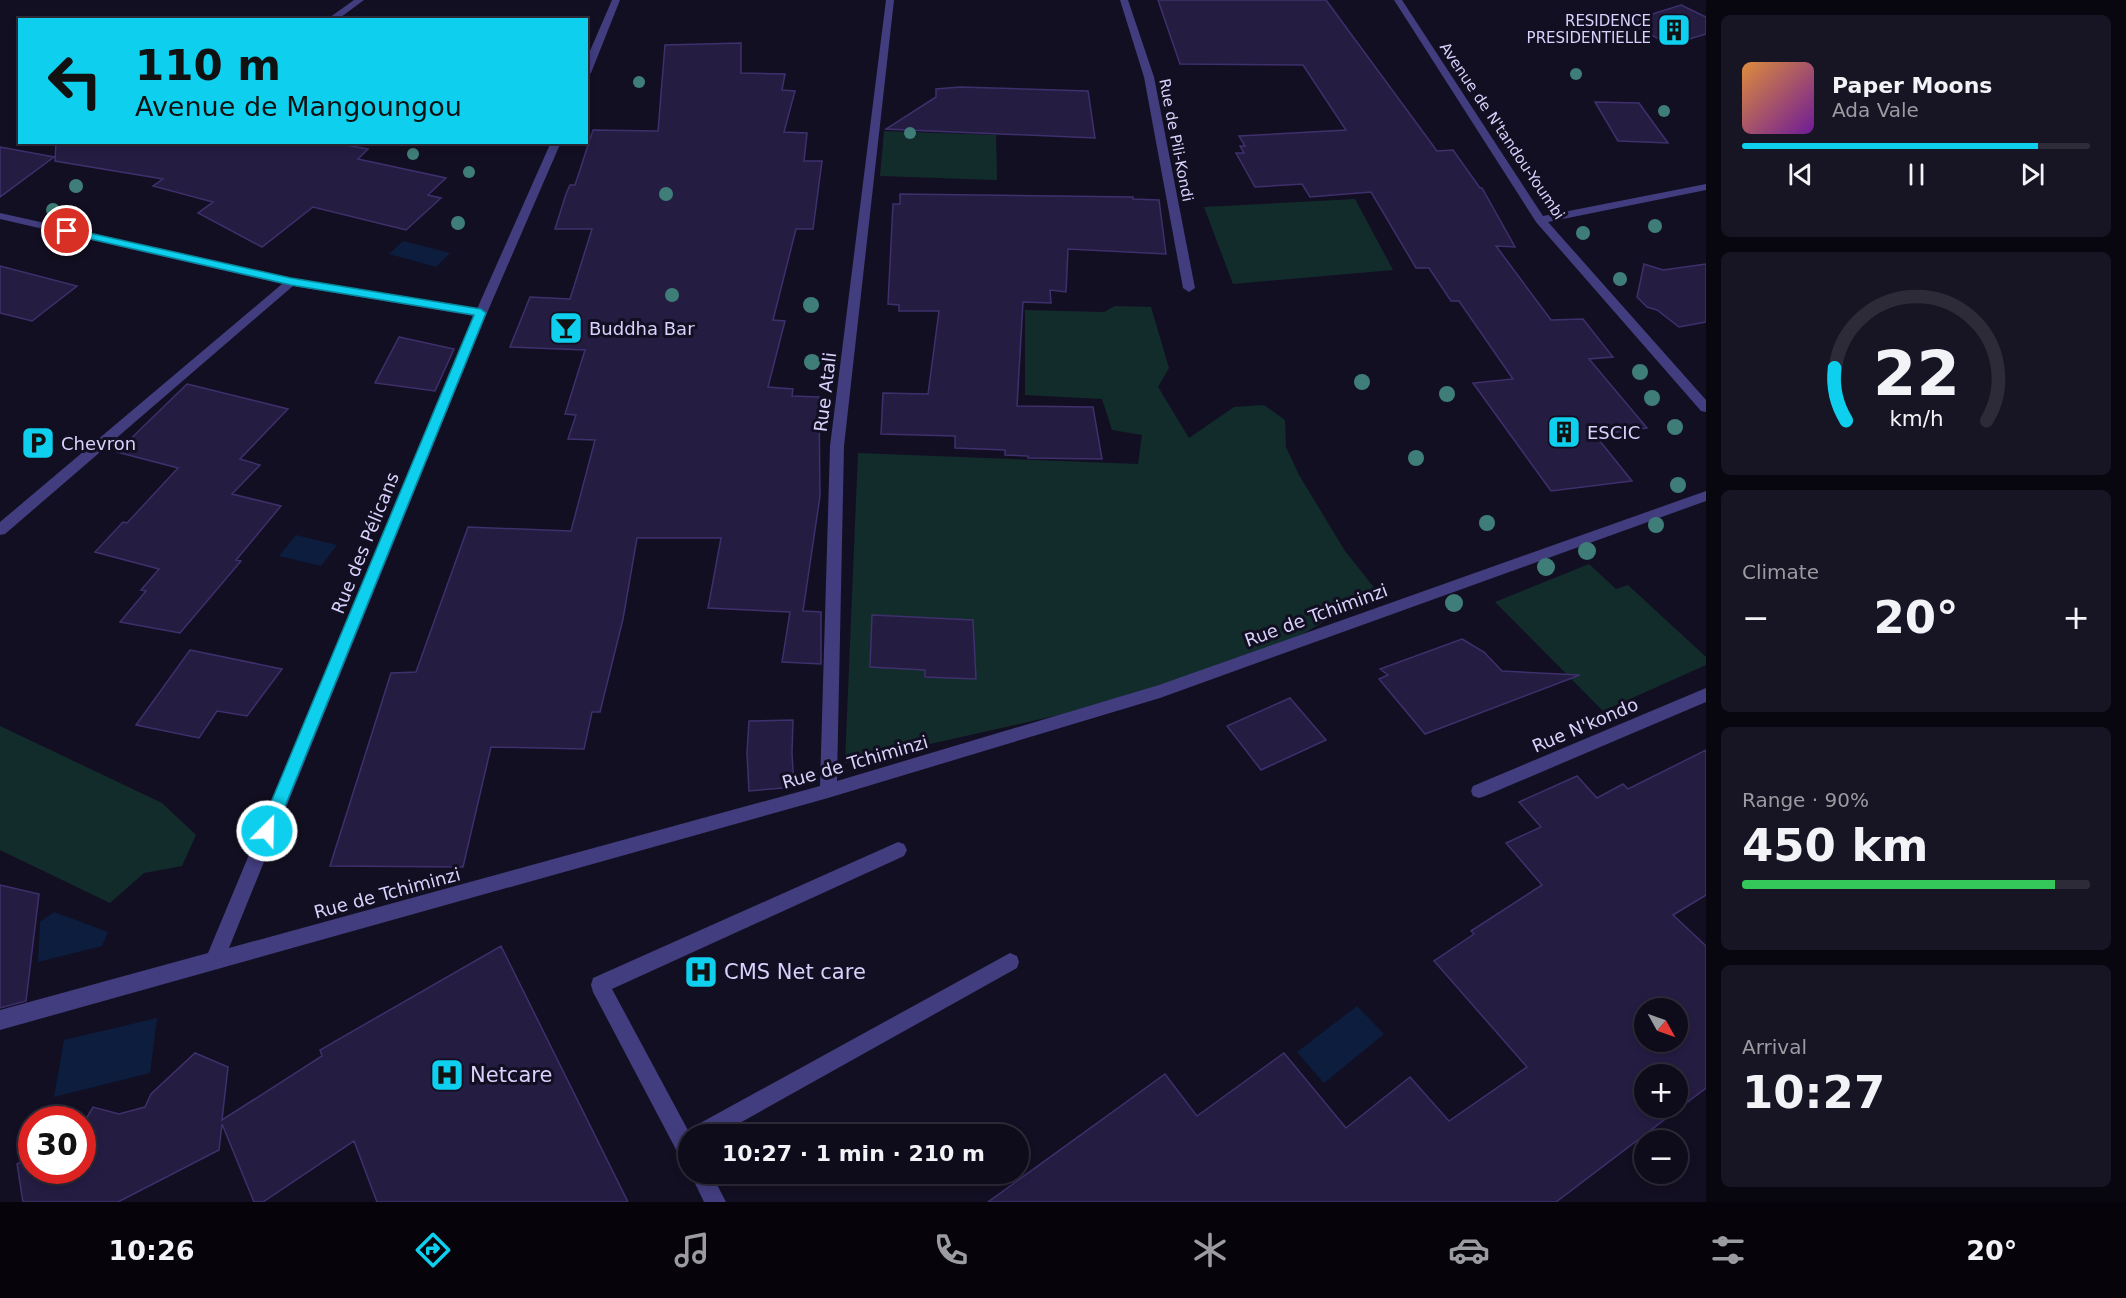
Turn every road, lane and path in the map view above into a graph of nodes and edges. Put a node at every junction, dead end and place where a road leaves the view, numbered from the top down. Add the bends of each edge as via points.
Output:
1 (360, 0) edge
2 (616, 0) edge
3 (890, 0) edge
4 (1124, 0) edge
5 (1398, 0) edge
6 (333, 18) edge
7 (588, 68) edge
8 (555, 144) edge
9 (1706, 187) edge
10 (0, 216) edge
11 (1540, 220) junction
12 (291, 282) junction
13 (1189, 288) dead end
14 (481, 313) junction
15 (1706, 408) edge
16 (1706, 496) edge
17 (0, 530) edge
18 (1706, 695) edge
19 (828, 791) junction
20 (1479, 791) dead end
21 (898, 850) dead end
22 (214, 961) junction
23 (1010, 963) dead end
24 (0, 1020) edge
25 (680, 1124) edge
26 (722, 1124) edge
27 (706, 1184) edge
28 (715, 1202) edge

1 - 6 street
2 - 7 street
3 - 19 street, Rue Atali via 837,446
4 - 13 street, Rue de Pili-Kondi via 1149,77
5 - 11 street, Avenue de N'tandou-Youmbi
8 - 14 street, Rue des Pélicans
9 - 11 street
10 - 12 street
11 - 15 street, Avenue de N'tandou-Youmbi
12 - 14 street
12 - 17 street
14 - 22 street, Rue des Pélicans
16 - 19 street, Rue de Tchiminzi via 1160,691
18 - 20 street, Rue N'kondo
19 - 22 street, Rue de Tchiminzi
21 - 25 street via 600,985
22 - 24 street, Rue de Tchiminzi
23 - 26 street
27 - 28 street

